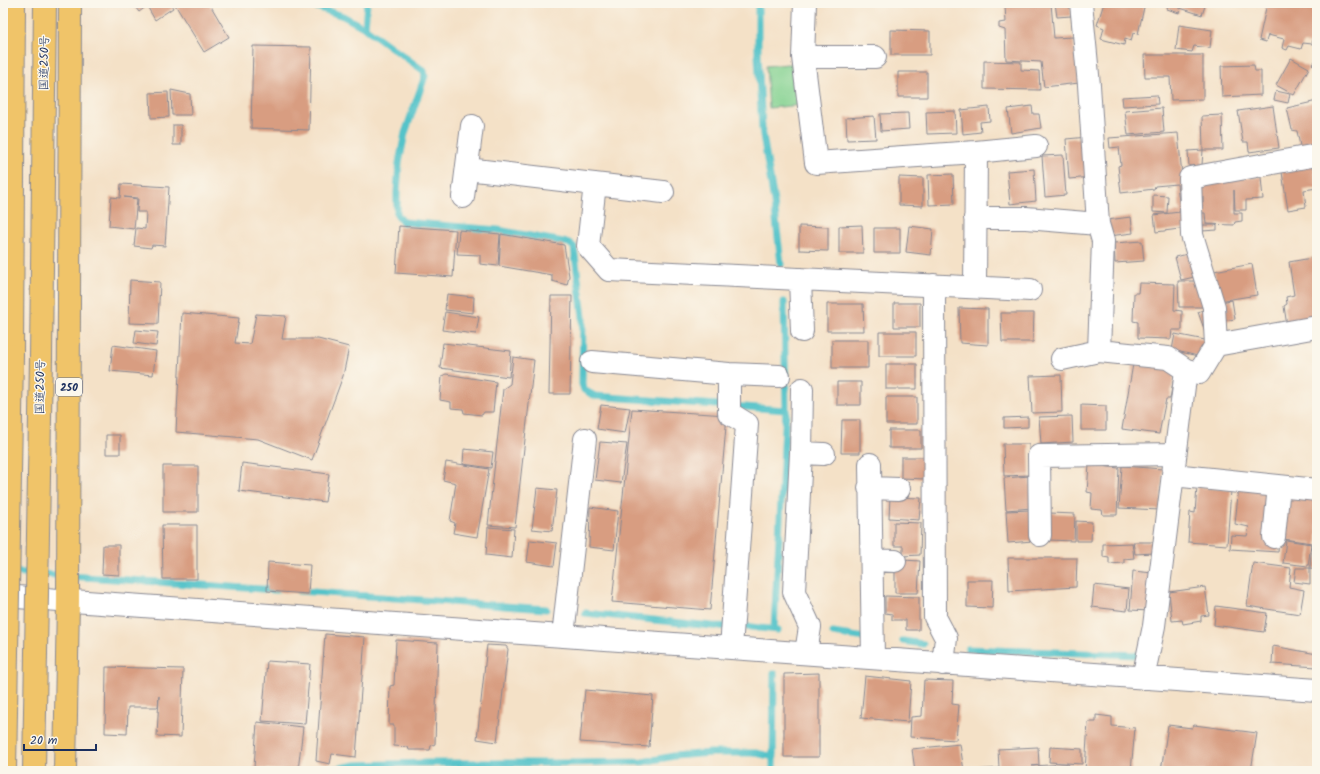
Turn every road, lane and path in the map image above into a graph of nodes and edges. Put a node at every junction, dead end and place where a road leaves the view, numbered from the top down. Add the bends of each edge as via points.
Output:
1 (14, 3) edge
2 (45, 3) edge
3 (70, 3) edge
4 (805, 3) edge
5 (1081, 3) edge
6 (803, 57) junction
7 (875, 57) dead end
8 (472, 126) dead end
9 (1036, 146) dead end
10 (976, 152) junction
11 (1317, 155) edge
12 (468, 169) junction
13 (595, 184) junction
14 (663, 192) dead end
15 (463, 197) dead end
16 (975, 218) junction
17 (1098, 224) junction
18 (800, 279) junction
19 (934, 285) junction
20 (975, 287) junction
21 (1030, 290) dead end
22 (1317, 327) edge
23 (802, 331) dead end
24 (1216, 345) junction
25 (1099, 351) junction
26 (1062, 360) dead end
27 (592, 362) dead end
28 (1186, 370) junction
29 (779, 376) dead end
30 (802, 389) dead end
31 (729, 394) junction
32 (585, 439) dead end
33 (801, 453) junction
34 (824, 454) dead end
35 (870, 464) dead end
36 (1174, 465) junction
37 (1279, 486) junction
38 (870, 488) junction
39 (900, 489) dead end
40 (1317, 490) edge
41 (1040, 535) dead end
42 (1274, 536) dead end
43 (872, 560) junction
44 (895, 561) dead end
45 (3, 596) edge
46 (68, 601) junction
47 (732, 634) junction
48 (563, 636) junction
49 (806, 654) junction
50 (873, 658) junction
51 (943, 664) junction
52 (1143, 678) junction
53 (1317, 690) edge
54 (6, 771) edge
55 (34, 771) edge
56 (65, 771) edge

1 - 54 highway, bridge
2 - 55 highway, 国道250号 / 250, bridge
3 - 46 highway, 250
4 - 6 street
5 - 17 street
6 - 7 street
6 - 10 street via 816,163
8 - 12 street
9 - 10 street
10 - 16 street
11 - 24 street via 1190,178 1192,235 1214,307
12 - 13 street
12 - 15 street
13 - 14 street
13 - 18 street via 588,246 609,270
16 - 17 street via 1026,218
16 - 20 street
17 - 25 street via 1103,241
18 - 19 street
18 - 23 street
19 - 20 street
19 - 51 street via 935,617 946,638
20 - 21 street
22 - 24 street
24 - 28 street via 1199,373
25 - 26 street
25 - 28 street via 1168,358
27 - 31 street
28 - 36 street
29 - 31 street
30 - 33 street
31 - 47 street via 747,424
32 - 48 street
33 - 34 street
33 - 49 street via 794,592 810,627
35 - 38 street
36 - 37 street
36 - 41 street via 1039,456
36 - 52 street via 1154,626
37 - 40 street
37 - 42 street
38 - 39 street
38 - 43 street
43 - 44 street
43 - 50 street
45 - 46 street
46 - 48 street
46 - 56 highway, 250
47 - 48 street
47 - 49 street
49 - 50 street
50 - 51 street
51 - 52 street
52 - 53 street

